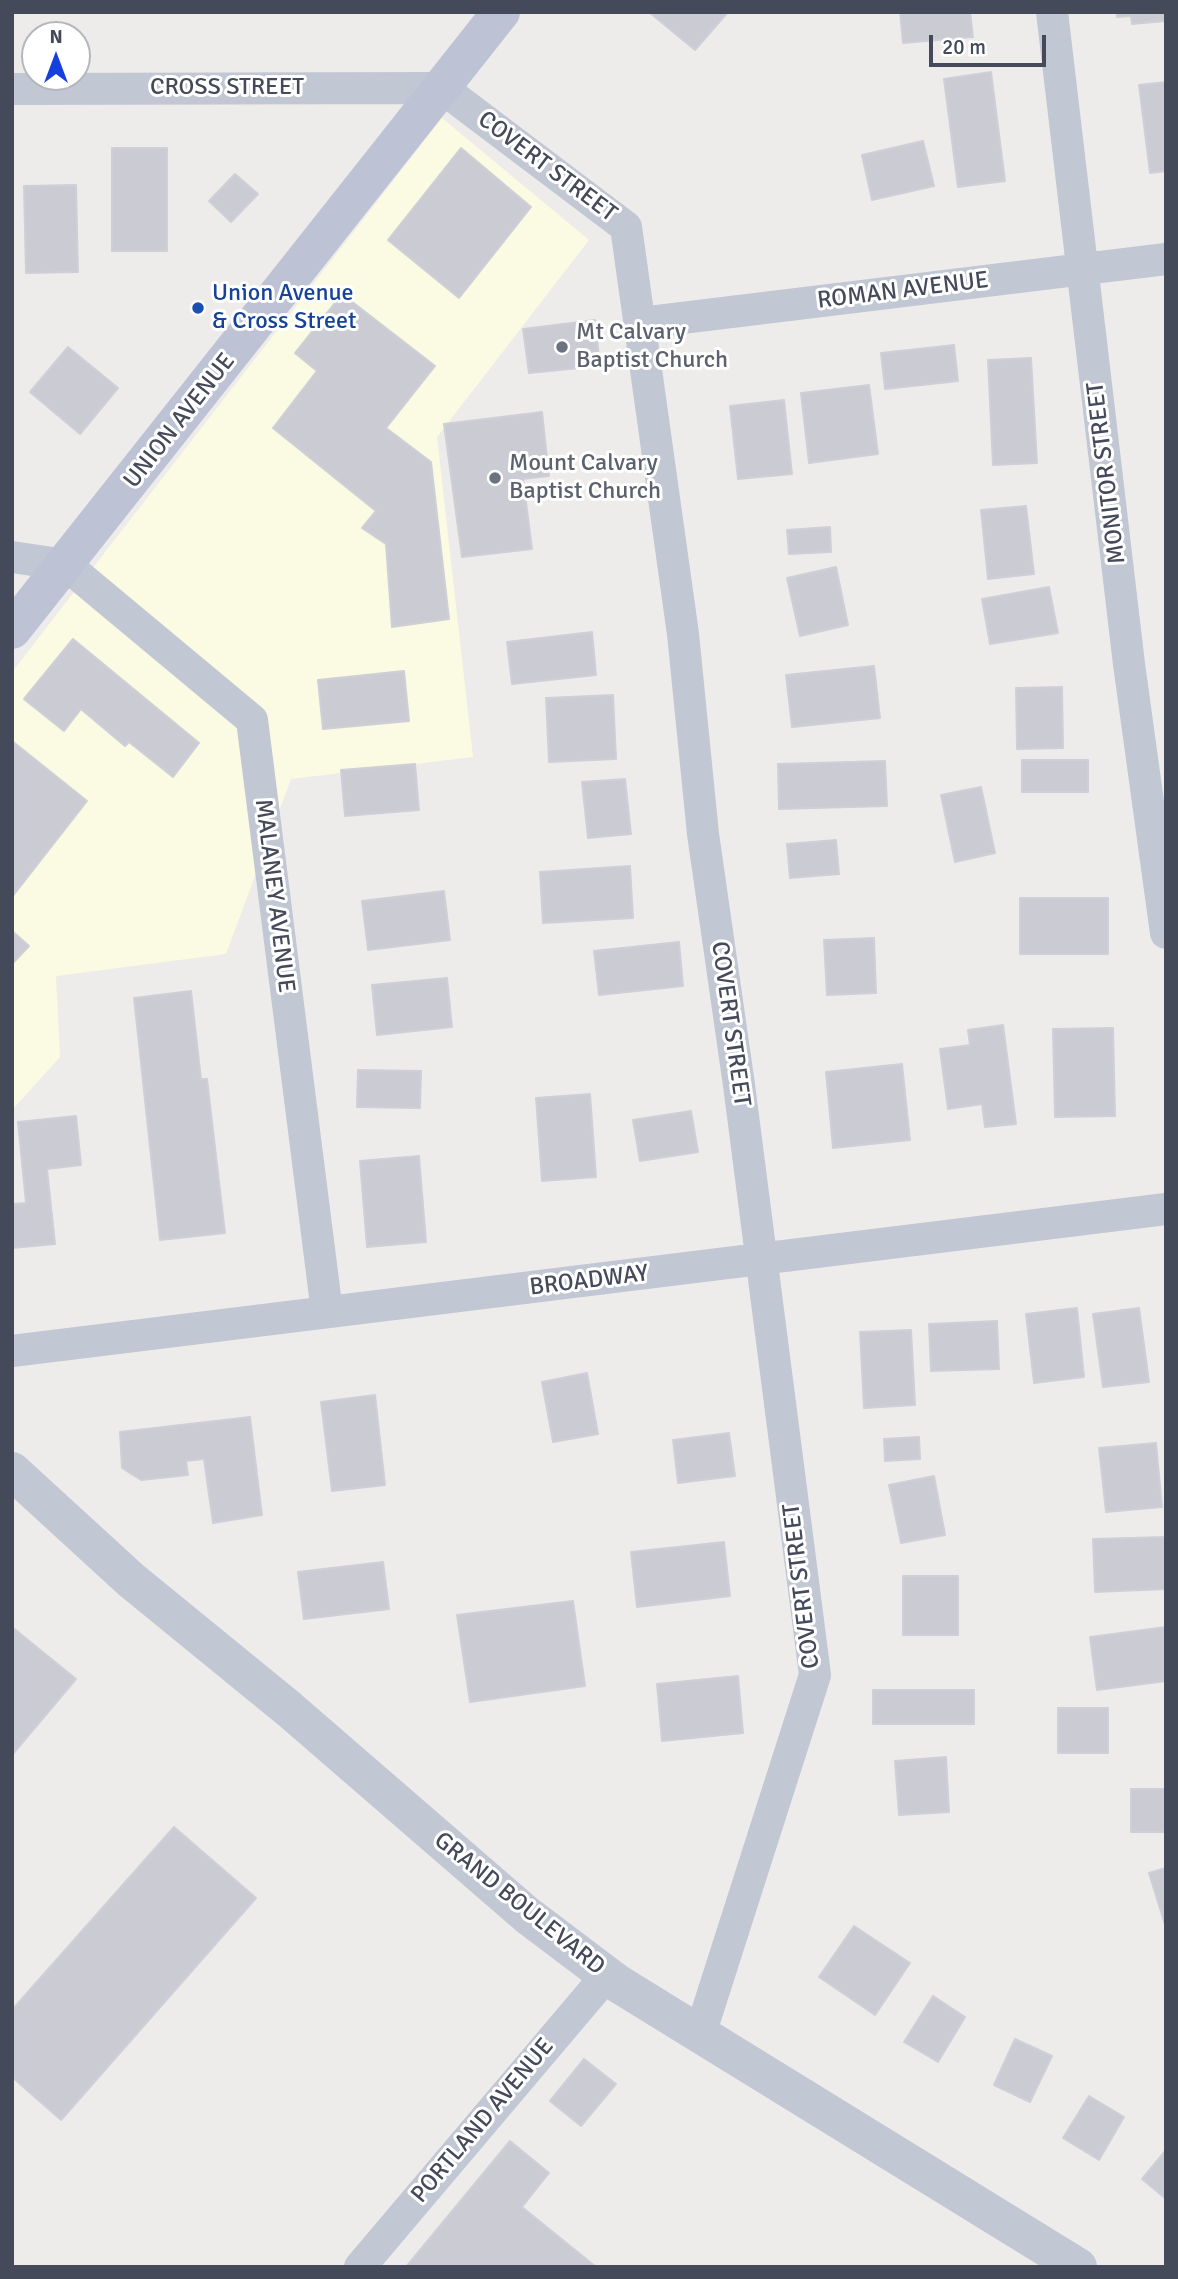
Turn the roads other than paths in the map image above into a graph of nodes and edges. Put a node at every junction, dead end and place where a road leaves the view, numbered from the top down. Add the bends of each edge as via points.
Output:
1 (501, 12) edge
2 (1052, 12) edge
3 (442, 88) junction
4 (12, 89) edge
5 (1166, 259) edge
6 (1083, 270) junction
7 (641, 323) junction
8 (12, 557) edge
9 (66, 565) junction
10 (12, 630) edge
11 (1166, 933) edge
12 (1166, 1209) edge
13 (761, 1260) junction
14 (327, 1312) junction
15 (12, 1352) edge
16 (12, 1471) edge
17 (607, 1975) junction
18 (700, 2034) junction
19 (360, 2267) edge
20 (1078, 2267) edge

1 - 3 main road, UNION AVENUE
2 - 6 street, MONITOR STREET
3 - 4 street, CROSS STREET
3 - 7 street, COVERT STREET via 626,227
3 - 9 main road, UNION AVENUE
5 - 6 street, ROMAN AVENUE
6 - 7 street, ROMAN AVENUE
6 - 11 street, MONITOR STREET
7 - 13 street, COVERT STREET
8 - 9 street
9 - 10 main road, UNION AVENUE
9 - 14 street, MALANEY AVENUE via 252,720
12 - 13 street, BROADWAY
13 - 14 street, BROADWAY
13 - 18 street, COVERT STREET via 815,1675
14 - 15 street, BROADWAY
16 - 17 street, GRAND BOULEVARD via 131,1580 289,1709 527,1915
17 - 18 street, GRAND BOULEVARD
17 - 19 street, PORTLAND AVENUE
18 - 20 street, GRAND BOULEVARD

